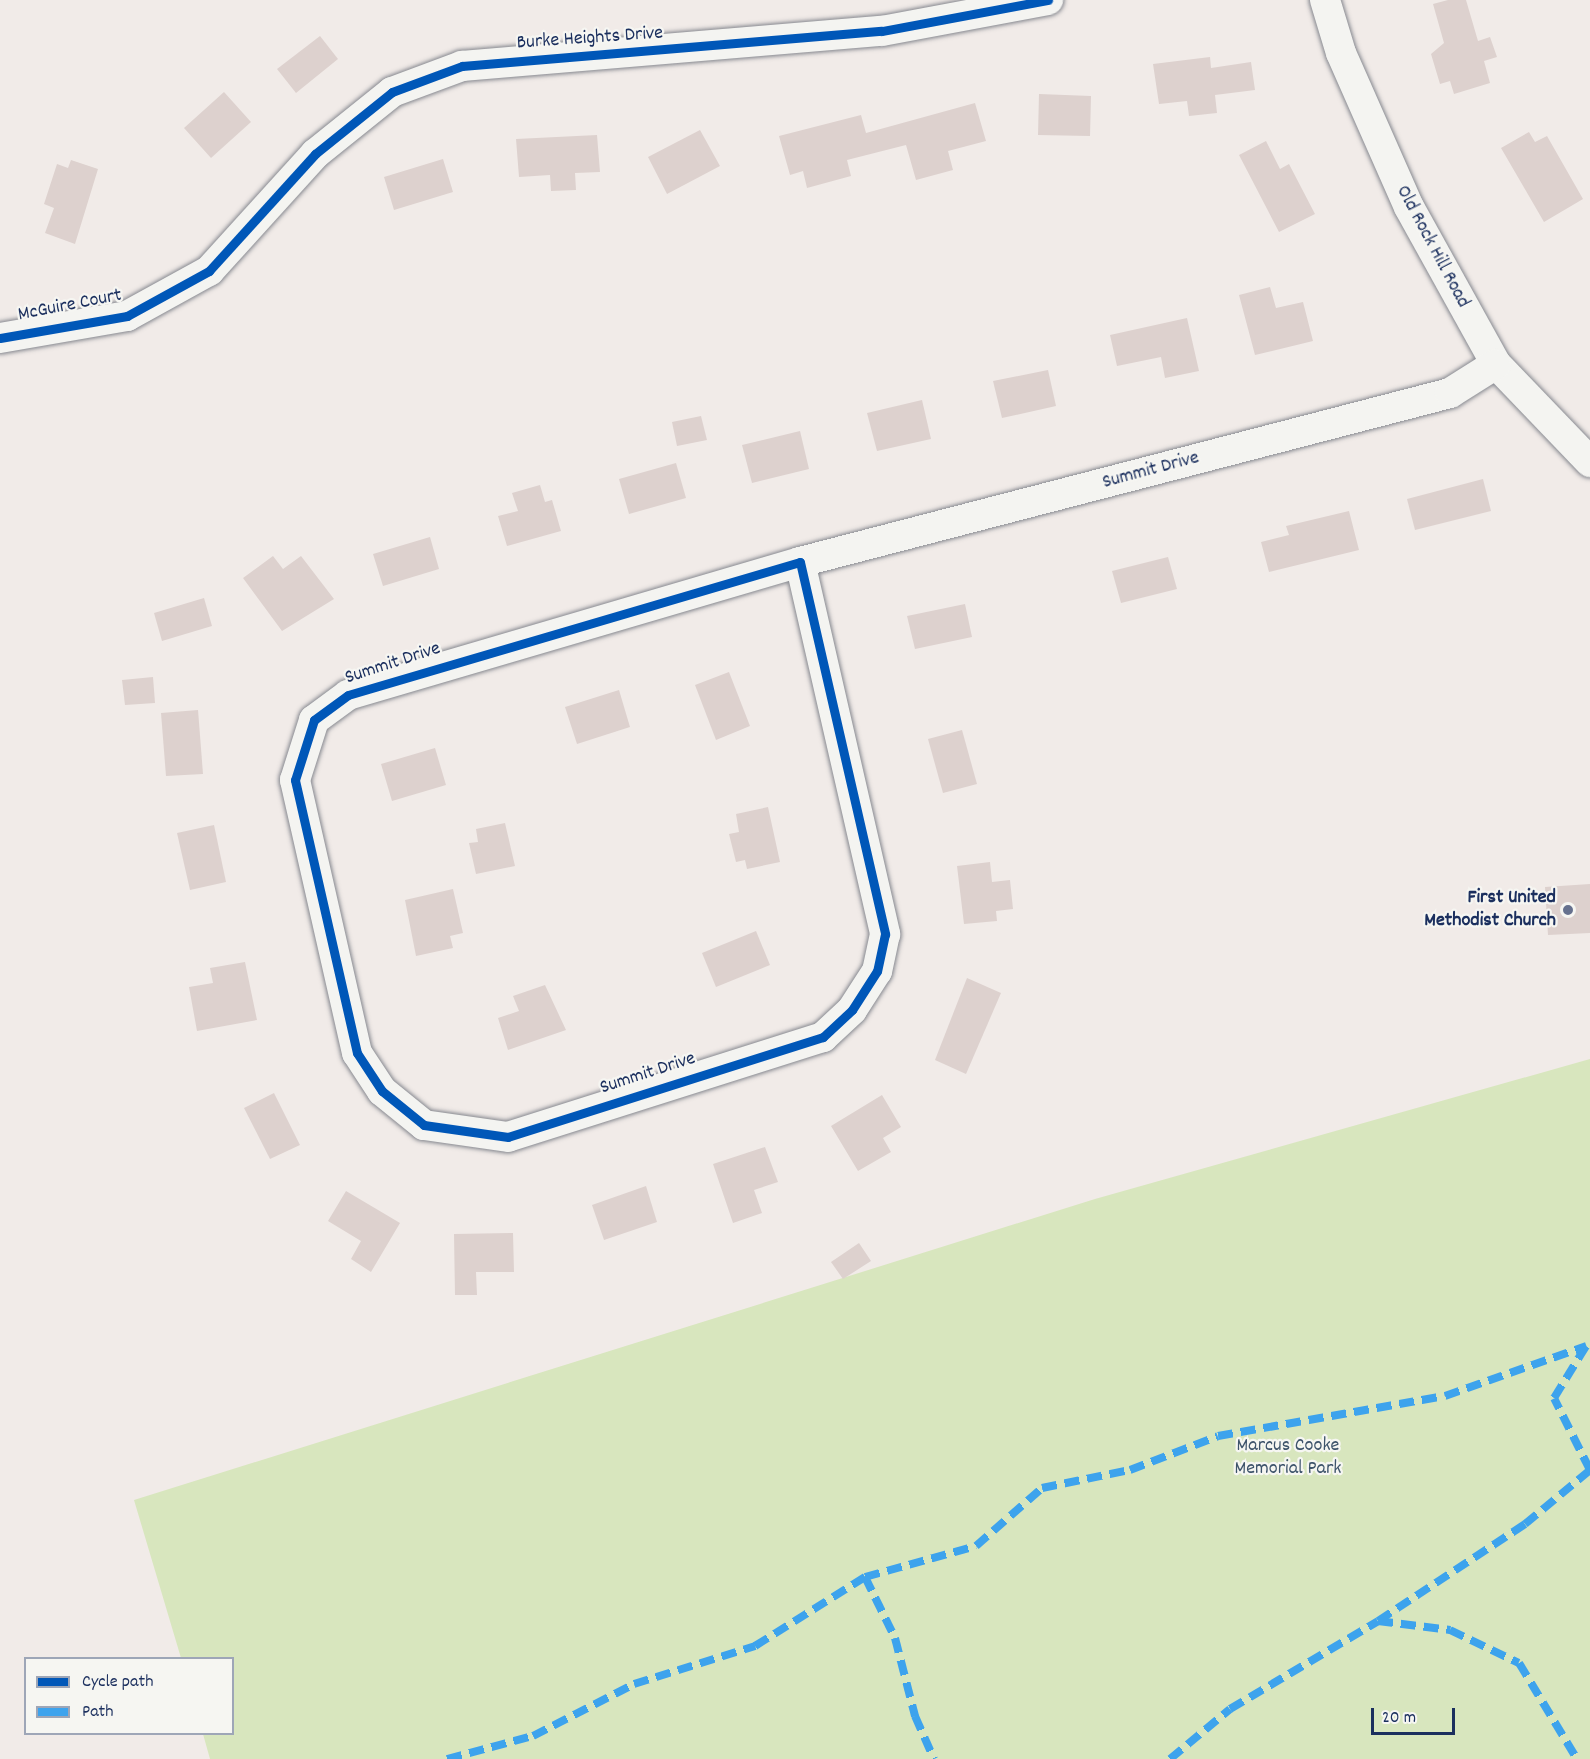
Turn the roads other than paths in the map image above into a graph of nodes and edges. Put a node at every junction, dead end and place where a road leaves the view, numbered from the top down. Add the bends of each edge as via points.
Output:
1 (1048, 0) edge
2 (1325, 0) edge
3 (209, 271) joint
4 (0, 338) edge
5 (1496, 364) junction
6 (1590, 462) edge
7 (800, 562) junction

1 - 3 street, Burke Heights Drive via 882,31 462,66 392,92 315,154
2 - 5 street, Old Rock Hill Road via 1341,53 1409,207
3 - 4 street, McGuire Court via 127,316
5 - 6 street, Old Rock Hill Road
5 - 7 street, Summit Drive via 1450,393
7 - 7 street, Summit Drive via 348,695 314,720 295,780 357,1053 382,1091 424,1125 508,1137 823,1037 852,1010 877,971 885,934

